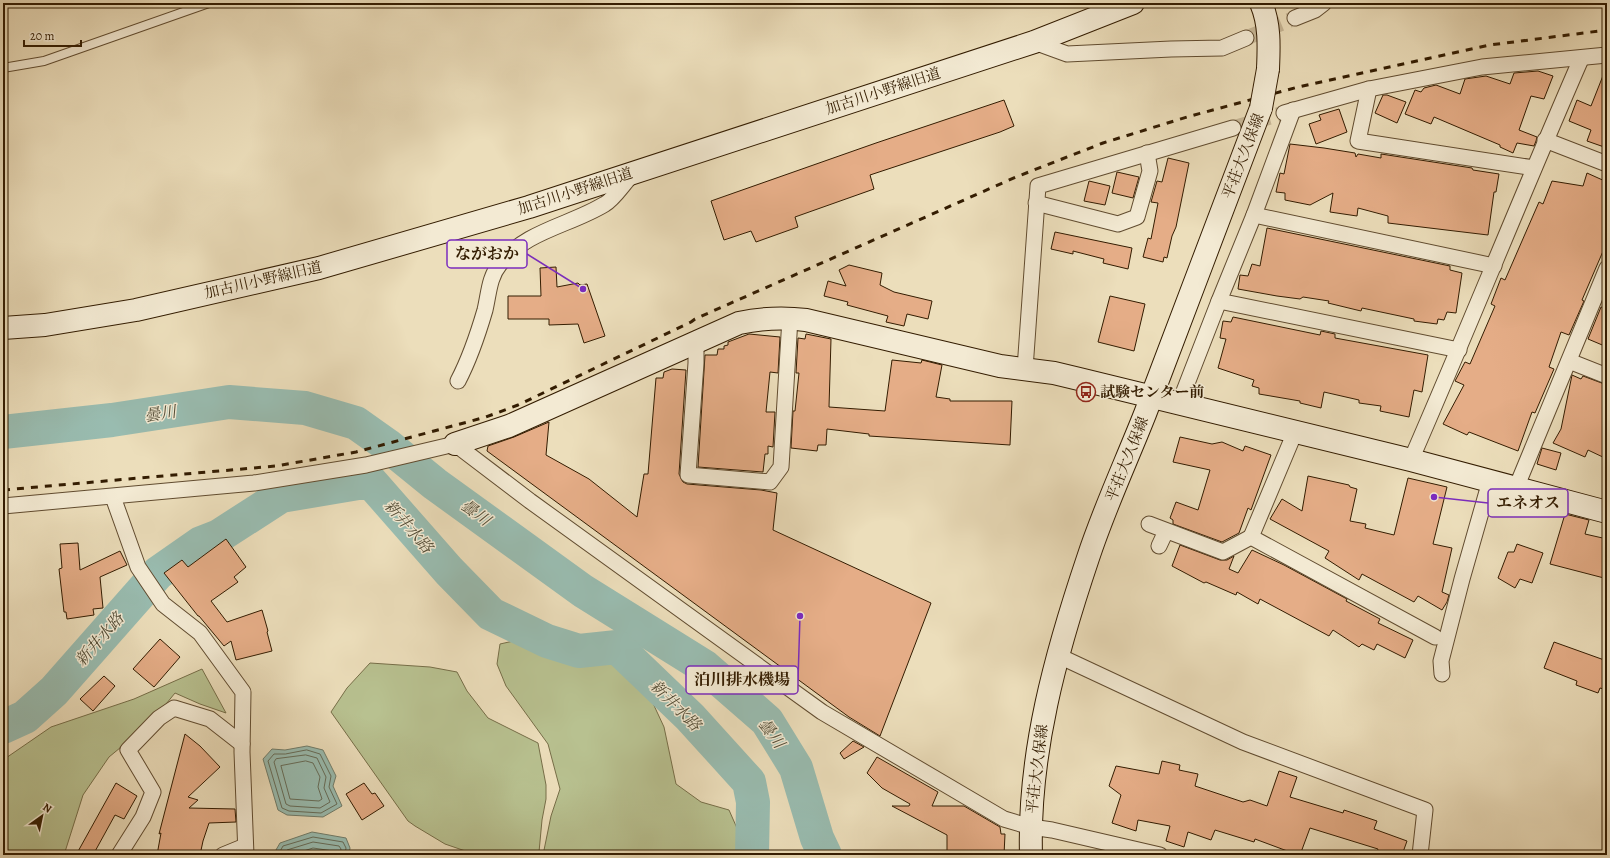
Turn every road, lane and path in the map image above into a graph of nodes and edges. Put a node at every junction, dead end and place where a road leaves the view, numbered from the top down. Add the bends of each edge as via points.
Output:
1 (209, 3) edge
2 (1133, 3) edge
3 (1261, 3) edge
4 (1324, 3) edge
5 (1294, 18) tunnel mouth
6 (1246, 38) tunnel mouth
7 (1034, 42) junction
8 (1607, 55) edge
9 (1581, 59) junction
10 (3, 68) edge
11 (1369, 89) junction
12 (1234, 128) tunnel mouth
13 (1545, 140) junction
14 (1147, 153) junction
15 (1607, 164) edge
16 (1534, 168) junction
17 (635, 171) junction
18 (1036, 203) junction
19 (1254, 215) junction
20 (1494, 266) junction
21 (1607, 268) edge
22 (1219, 301) junction
23 (790, 318) junction
24 (3, 328) edge
25 (696, 342) junction
26 (1459, 350) junction
27 (1569, 361) junction
28 (1025, 369) junction
29 (1607, 376) edge
30 (458, 381) dead end
31 (1151, 397) junction
32 (1180, 404) junction
33 (1295, 432) junction
34 (449, 445) junction
35 (1411, 460) junction
36 (1490, 481) junction
37 (1516, 488) junction
38 (113, 497) junction
39 (3, 506) edge
40 (1607, 512) edge
41 (1150, 524) dead end
42 (1166, 530) junction
43 (1251, 537) junction
44 (1159, 546) dead end
45 (1435, 637) dead end
46 (1058, 656) junction
47 (1442, 674) dead end
48 (242, 744) junction
49 (1030, 827) junction
50 (245, 851) edge
51 (119, 855) edge
52 (223, 855) edge
53 (1031, 855) edge
54 (1160, 855) edge
55 (1420, 855) edge

1 - 10 lane via 44,61
2 - 7 street, 加古川小野線旧道
3 - 31 street, 平荘大久保線, bridge via 1266,16 1269,44 1268,69 1261,108
4 - 5 street via 1315,10
6 - 7 street via 1222,48 1067,54
7 - 17 street, 加古川小野線旧道
8 - 9 street
9 - 11 street via 1482,68
9 - 13 street
11 - 16 street via 1358,141
11 - 19 street via 1288,112
12 - 14 street
13 - 15 street
13 - 16 street
14 - 18 street via 1038,186
14 - 18 street via 1150,171 1138,217 1118,224
16 - 20 street
17 - 24 street, 加古川小野線旧道 via 529,207 319,268 136,310 45,325
17 - 30 street via 606,203 531,239 499,264 490,279 484,311
18 - 28 street
19 - 20 street
19 - 22 street
20 - 26 street
21 - 27 street
22 - 26 street
22 - 32 street
23 - 25 street via 769,318 739,323
23 - 25 street via 781,467 770,482 688,474
23 - 28 street via 1000,366
25 - 34 street via 509,426
26 - 35 street
27 - 29 street
27 - 37 street
28 - 31 street
31 - 32 street
31 - 46 street, 平荘大久保線 via 1088,556
32 - 33 street
33 - 35 street
33 - 43 street
34 - 38 street via 366,465 254,483
34 - 49 street via 822,712 1004,819
35 - 36 street
36 - 37 street
36 - 47 street via 1441,661
37 - 40 street
38 - 39 street
38 - 48 street via 138,567 163,604 200,632 243,692
41 - 42 street
42 - 43 street via 1223,552
42 - 44 street
43 - 45 street
46 - 49 street, 平荘大久保線 via 1035,768
46 - 55 street via 1243,742 1425,810
48 - 50 street
48 - 51 street via 210,719 174,708 159,718 128,750 153,792 143,817
49 - 53 street, 平荘大久保線
49 - 54 street
50 - 52 street

